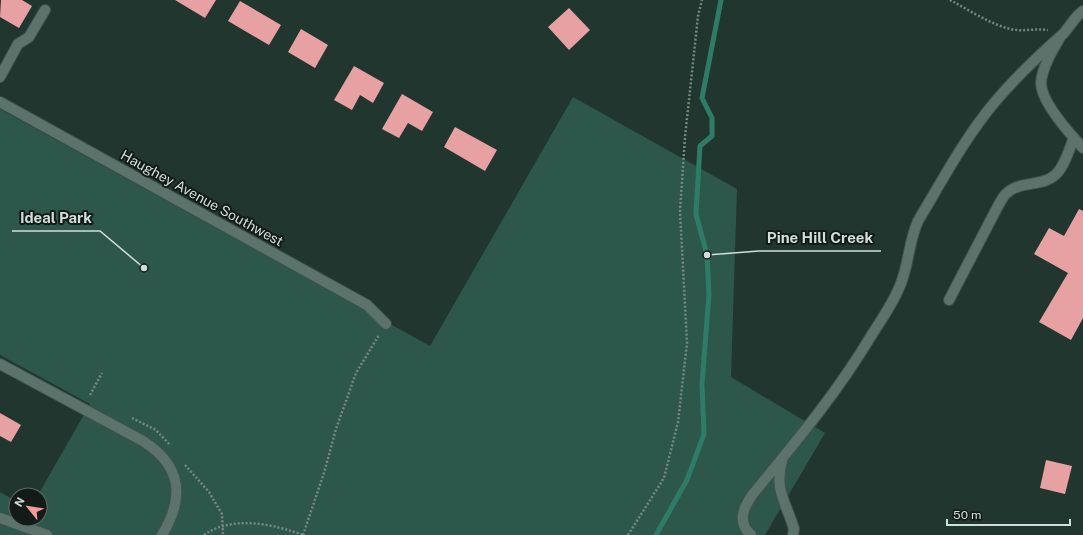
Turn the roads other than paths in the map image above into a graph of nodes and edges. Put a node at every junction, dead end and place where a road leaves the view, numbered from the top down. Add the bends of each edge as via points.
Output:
1 (45, 10) dead end
2 (1083, 11) edge
3 (1064, 33) junction
4 (0, 77) edge
5 (0, 102) edge
6 (1074, 138) junction
7 (1083, 148) edge
8 (949, 300) dead end
9 (386, 324) road end
10 (0, 364) edge
11 (783, 459) junction
12 (0, 518) edge
13 (47, 535) edge
14 (162, 535) edge
15 (750, 535) edge
16 (793, 535) edge

1 - 4 street via 29,37 18,44
2 - 3 street
3 - 6 street via 1049,58 1042,87 1045,99
3 - 11 street via 1010,84 966,142 918,221 912,234 902,279 893,300 851,368
5 - 9 street, Haughey Avenue Southwest via 367,305
6 - 7 street
6 - 8 street via 1063,165 1052,177 1047,181 1014,188 1007,192
10 - 14 street via 125,431 155,450 175,478 178,490 171,519
11 - 15 street via 744,508 743,523
11 - 16 street via 778,482 794,529
12 - 13 street

